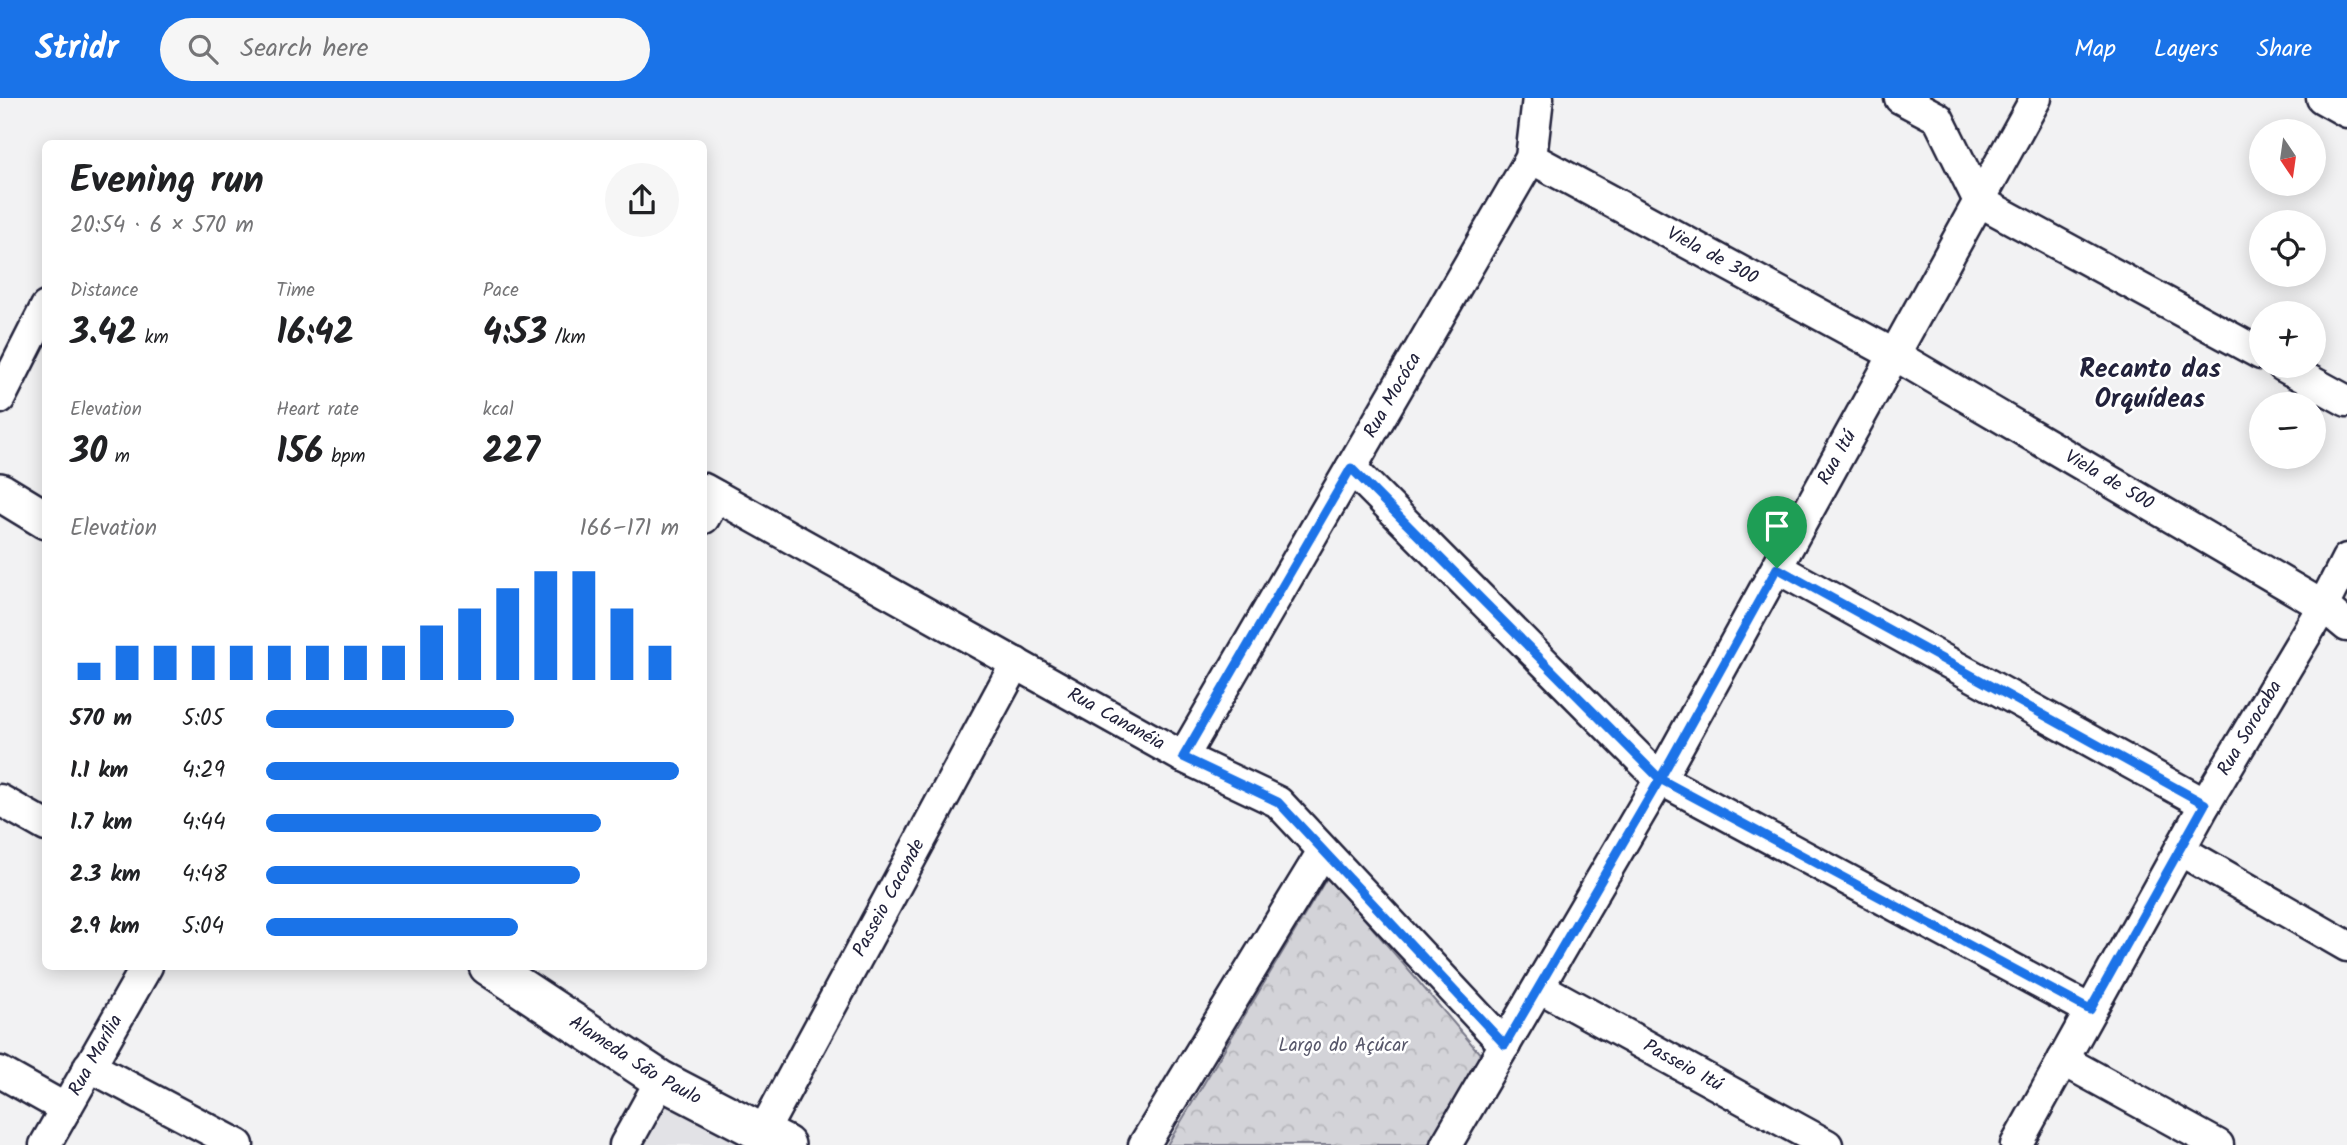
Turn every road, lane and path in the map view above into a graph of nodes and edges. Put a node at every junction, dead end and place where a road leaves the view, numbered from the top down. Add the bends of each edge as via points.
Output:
1 (1538, 98) edge
2 (1900, 98) edge
3 (2036, 98) edge
4 (2322, 98) edge
5 (2347, 112) edge
6 (1531, 158) junction
7 (1979, 201) junction
8 (42, 315) edge
9 (2249, 347) edge
10 (1895, 355) junction
11 (2305, 378) edge
12 (0, 398) edge
13 (2347, 401) edge
14 (1351, 468) junction
15 (0, 492) edge
16 (708, 501) edge
17 (42, 518) edge
18 (2347, 559) edge
19 (1777, 568) junction
20 (2323, 606) junction
21 (2347, 626) edge
22 (1016, 663) junction
23 (1183, 757) junction
24 (1660, 779) junction
25 (0, 800) edge
26 (2205, 804) junction
27 (42, 824) edge
28 (2180, 850) junction
29 (1323, 851) junction
30 (2347, 946) edge
31 (145, 970) edge
32 (494, 970) edge
33 (1539, 987) junction
34 (2090, 1010) junction
35 (1505, 1045) junction
36 (2063, 1060) junction
37 (89, 1066) junction
38 (0, 1072) edge
39 (661, 1080) junction
40 (66, 1109) junction
41 (775, 1138) edge
42 (45, 1145) edge
43 (238, 1145) edge
44 (625, 1145) edge
45 (1143, 1145) edge
46 (1446, 1145) edge
47 (1827, 1145) edge
48 (2017, 1145) edge
49 (2218, 1145) edge

1 - 6 street, Rua Mocóca
2 - 7 street via 1938,118
3 - 7 street, Rua Itú
4 - 5 street
6 - 10 street, Viela de 300
6 - 14 street, Rua Mocóca
7 - 9 street
7 - 10 street, Rua Itú
8 - 12 street
10 - 19 street, Rua Itú
10 - 20 street, Viela de 500
11 - 13 street
14 - 23 street, Rua Mocóca
14 - 24 street
15 - 17 street
16 - 22 street, Rua Cananéia
18 - 20 street, Rua Sorocaba
19 - 24 street, Rua Itú
19 - 26 street
20 - 21 street, Viela de 500
20 - 26 street, Rua Sorocaba
22 - 23 street, Rua Cananéia
22 - 41 street, Passeio Caconde
23 - 29 street, Rua Cananéia via 1278,802
24 - 33 street, Rua Itú
24 - 34 street
25 - 27 street
26 - 28 street, Rua Sorocaba
28 - 30 street
28 - 34 street, Rua Sorocaba
29 - 35 street, Rua Cananéia
29 - 45 street
31 - 37 street, Rua Marília
32 - 39 street, Alameda São Paulo
33 - 35 street, Rua Itú
33 - 47 street, Passeio Itú
34 - 36 street, Rua Sorocaba
35 - 46 street, Rua Itú
36 - 48 street, Rua Sorocaba
36 - 49 street
37 - 40 street, Rua Marília
37 - 43 street
38 - 40 street
39 - 41 street, Alameda São Paulo
39 - 44 street
40 - 42 street, Rua Marília

